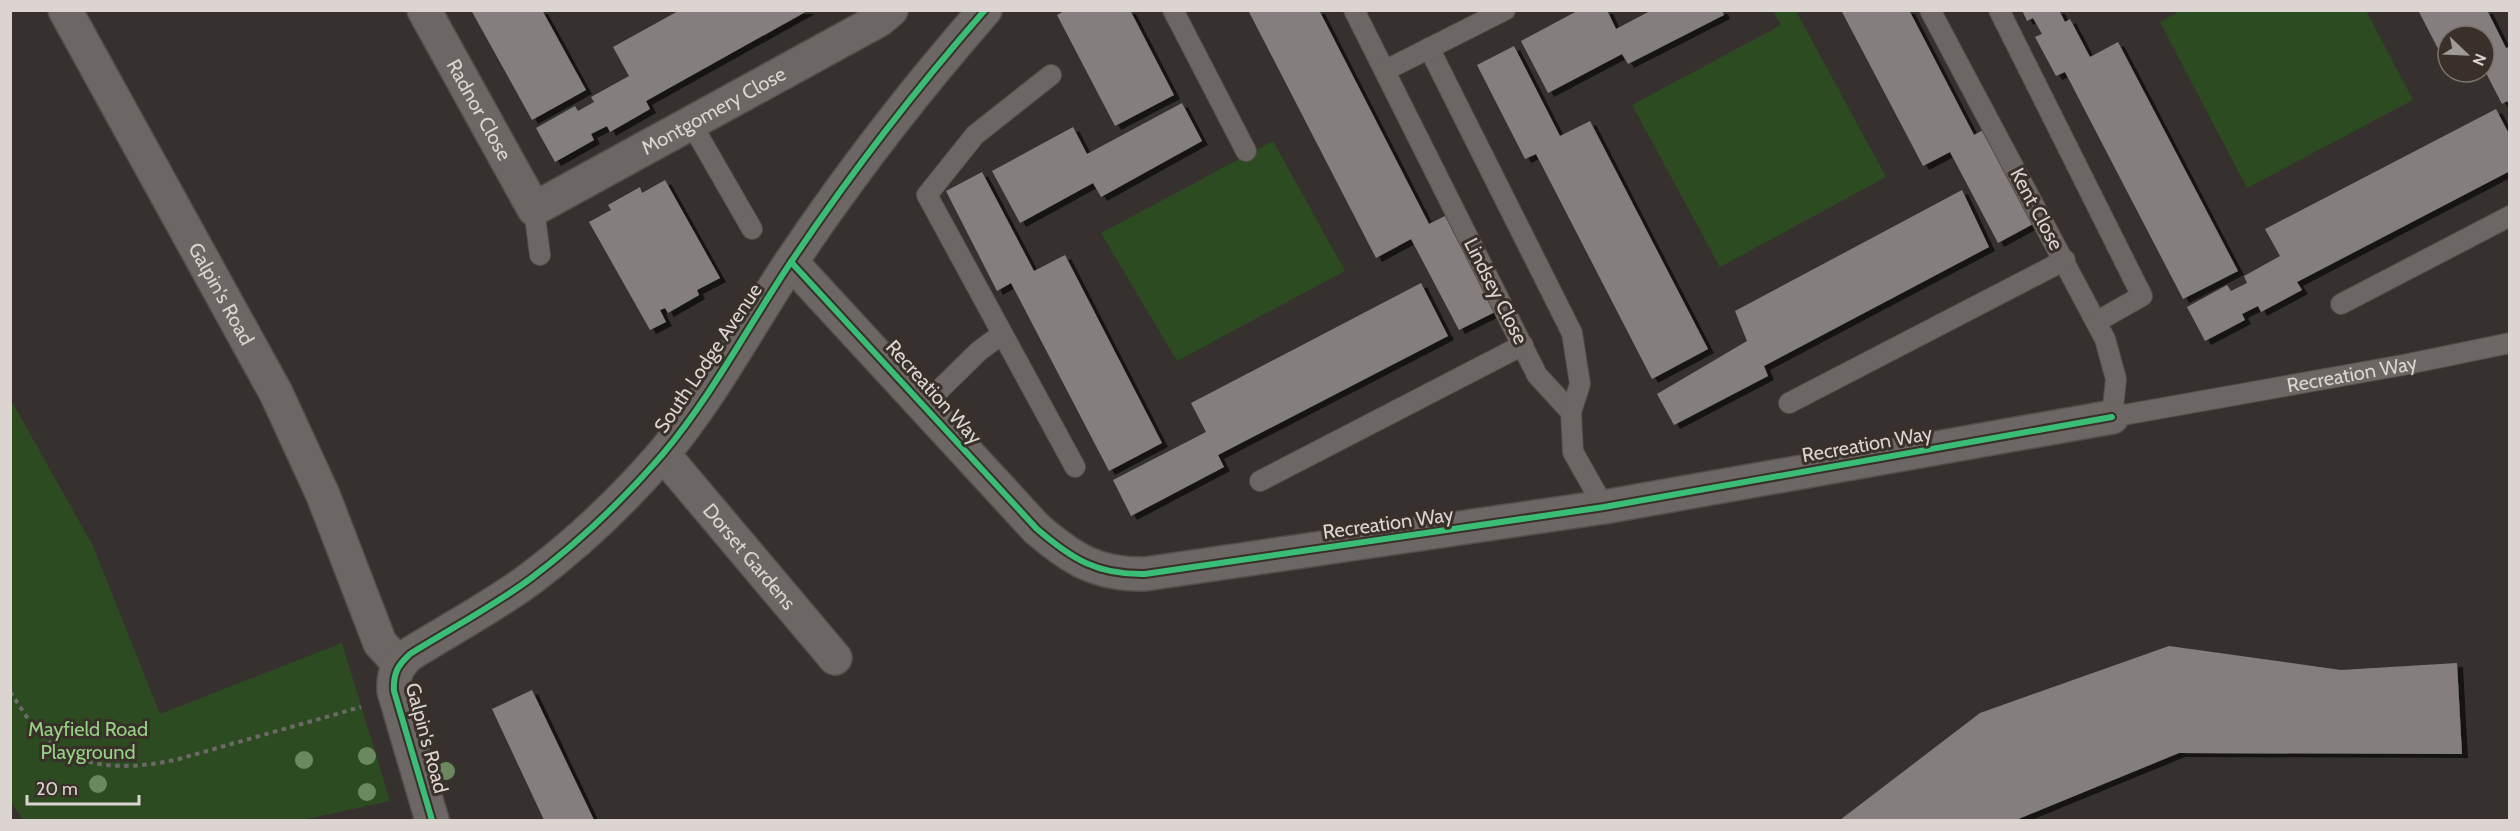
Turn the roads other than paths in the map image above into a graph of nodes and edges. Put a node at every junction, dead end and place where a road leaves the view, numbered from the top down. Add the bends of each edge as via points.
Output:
1 (65, 10) edge
2 (424, 10) edge
3 (891, 10) edge
4 (985, 10) edge
5 (1173, 10) edge
6 (1354, 10) edge
7 (1505, 10) edge
8 (1930, 10) edge
9 (1999, 10) edge
10 (1429, 48) junction
11 (1386, 70) junction
12 (1051, 75) dead end
13 (691, 123) junction
14 (1246, 151) dead end
15 (534, 209) junction
16 (2510, 216) edge
17 (752, 229) dead end
18 (540, 255) dead end
19 (2064, 260) junction
20 (791, 262) junction
21 (2341, 304) dead end
22 (2096, 322) junction
23 (1002, 334) junction
24 (2510, 343) edge
25 (1523, 345) junction
26 (1789, 403) dead end
27 (924, 405) junction
28 (1570, 412) junction
29 (2112, 417) junction
30 (663, 454) junction
31 (1075, 467) dead end
32 (1260, 481) dead end
33 (1604, 507) junction
34 (835, 658) dead end
35 (399, 664) junction
36 (432, 820) edge

1 - 35 street, Galpin's Road via 276,393 323,495 380,643
2 - 15 street, Radnor Close
3 - 13 street, Montgomery Close
4 - 20 street, South Lodge Avenue via 890,124
5 - 14 lane
6 - 11 lane, Lindsey Close
7 - 10 lane
8 - 19 lane, Kent Close
9 - 22 lane via 2142,296
10 - 11 lane
10 - 28 lane via 1572,333 1580,384
11 - 25 lane, Lindsey Close
12 - 23 lane via 975,135 927,195
13 - 15 street, Montgomery Close
13 - 17 lane
15 - 18 lane
16 - 21 lane
19 - 22 lane, Kent Close
19 - 26 lane
20 - 27 street, Recreation Way
20 - 30 street, South Lodge Avenue
22 - 29 lane, Kent Close via 2116,379
23 - 27 lane
23 - 31 lane
24 - 29 lane, Recreation Way
25 - 28 lane, Lindsey Close via 1537,375
25 - 32 lane
27 - 33 street, Recreation Way via 1036,529 1082,562 1125,575
28 - 33 lane via 1573,452
29 - 33 street, Recreation Way
30 - 34 street, Dorset Gardens
30 - 35 street, South Lodge Avenue via 564,553 528,581
35 - 36 street, Galpin's Road via 393,677 394,691

